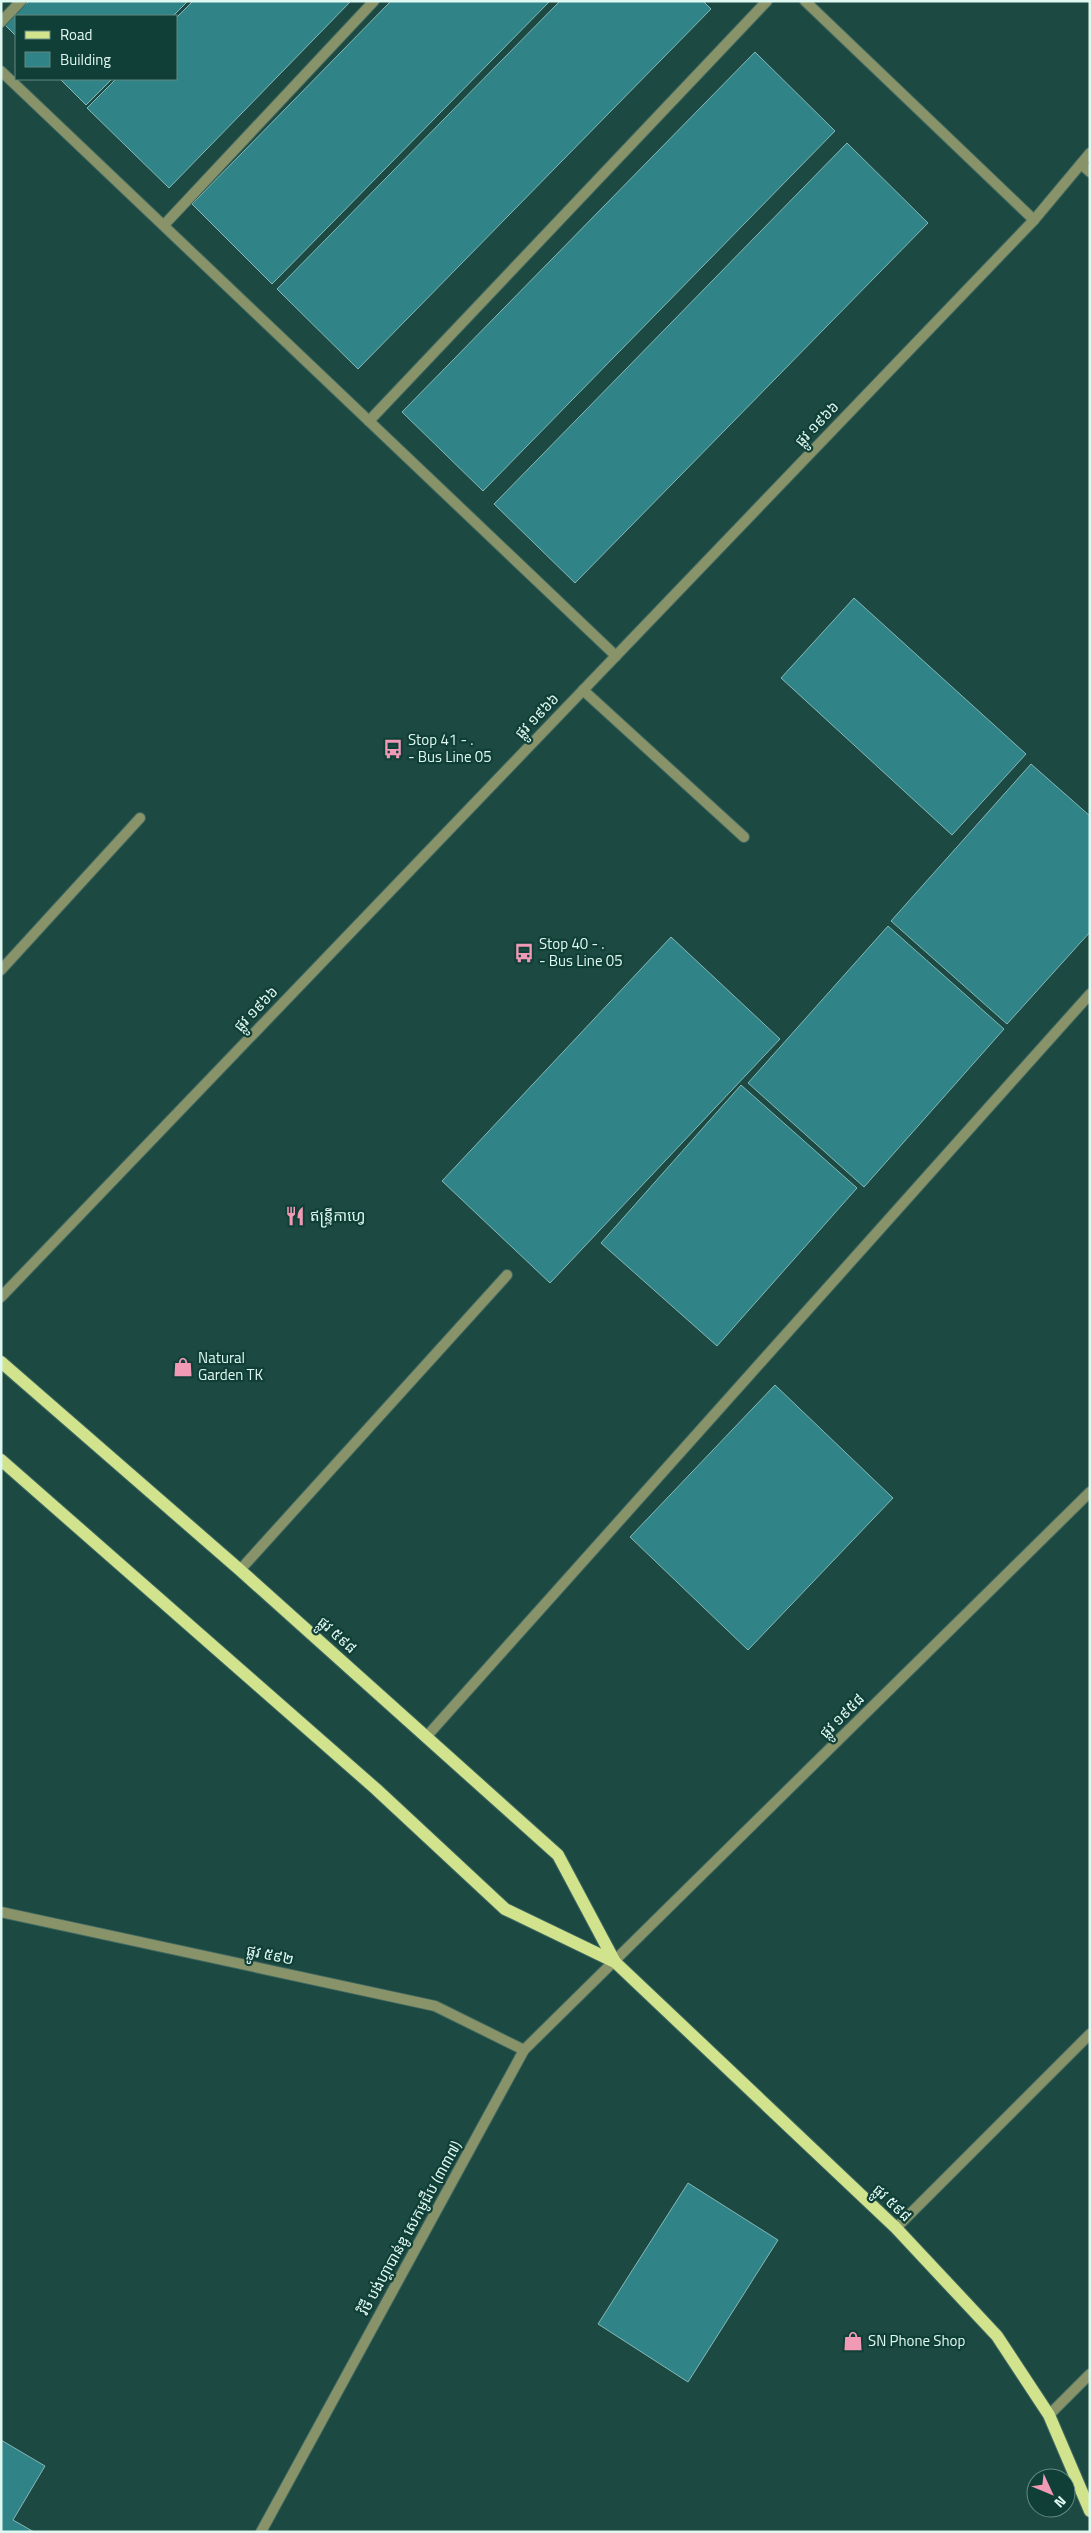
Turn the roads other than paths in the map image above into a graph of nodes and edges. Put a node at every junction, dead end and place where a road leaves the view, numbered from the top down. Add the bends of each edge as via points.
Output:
1 (21, 1) edge
2 (374, 1) edge
3 (767, 1) edge
4 (805, 1) edge
5 (1, 22) edge
6 (1, 70) edge
7 (1090, 153) edge
8 (1080, 164) junction
9 (1090, 172) edge
10 (1034, 220) junction
11 (164, 225) junction
12 (369, 421) junction
13 (616, 656) junction
14 (583, 690) junction
15 (140, 818) dead end
16 (744, 836) dead end
17 (1, 970) edge
18 (1090, 994) edge
19 (507, 1275) dead end
20 (1, 1297) edge
21 (1, 1362) edge
22 (1, 1460) edge
23 (1090, 1492) edge
24 (240, 1570) junction
25 (427, 1736) junction
26 (1, 1912) edge
27 (614, 1962) junction
28 (1090, 2034) edge
29 (524, 2050) junction
30 (896, 2228) junction
31 (1090, 2374) edge
32 (1049, 2415) junction
33 (1090, 2510) edge
34 (261, 2532) edge

1 - 5 street
2 - 11 street
3 - 12 street
4 - 10 street
6 - 11 street
7 - 8 street, ផ្លូវ ១៩៦៦
8 - 9 street
8 - 10 street, ផ្លូវ ១៩៦៦
10 - 13 street, ផ្លូវ ១៩៦៦
11 - 12 street
12 - 13 street
13 - 14 street, ផ្លូវ ១៩៦៦
14 - 16 street
14 - 20 street, ផ្លូវ ១៩៦៦
15 - 17 street
18 - 25 street
19 - 24 street
21 - 24 main road, ផ្លូវ ៥៩៨
22 - 27 main road, ផ្លូវ ៥៩៨ via 369,1783 505,1909
23 - 27 street, ផ្លូវ ១៩៥៨
24 - 25 main road, ផ្លូវ ៥៩៨
25 - 27 main road, ផ្លូវ ៥៩៨ via 558,1855
26 - 29 street, ផ្លូវ ៥៩២ via 435,2006
27 - 29 street, វិថី បង់ហ្គាបាន់ឌូ សេកមូជីប (៣៣៧)
27 - 30 main road, ផ្លូវ ៥៩៨
28 - 30 street
29 - 34 street, វិថី បង់ហ្គាបាន់ឌូ សេកមូជីប (៣៣៧)
30 - 32 main road, ផ្លូវ ៥៩៨ via 998,2336
31 - 32 street
32 - 33 main road, ផ្លូវ ៥៩៨

